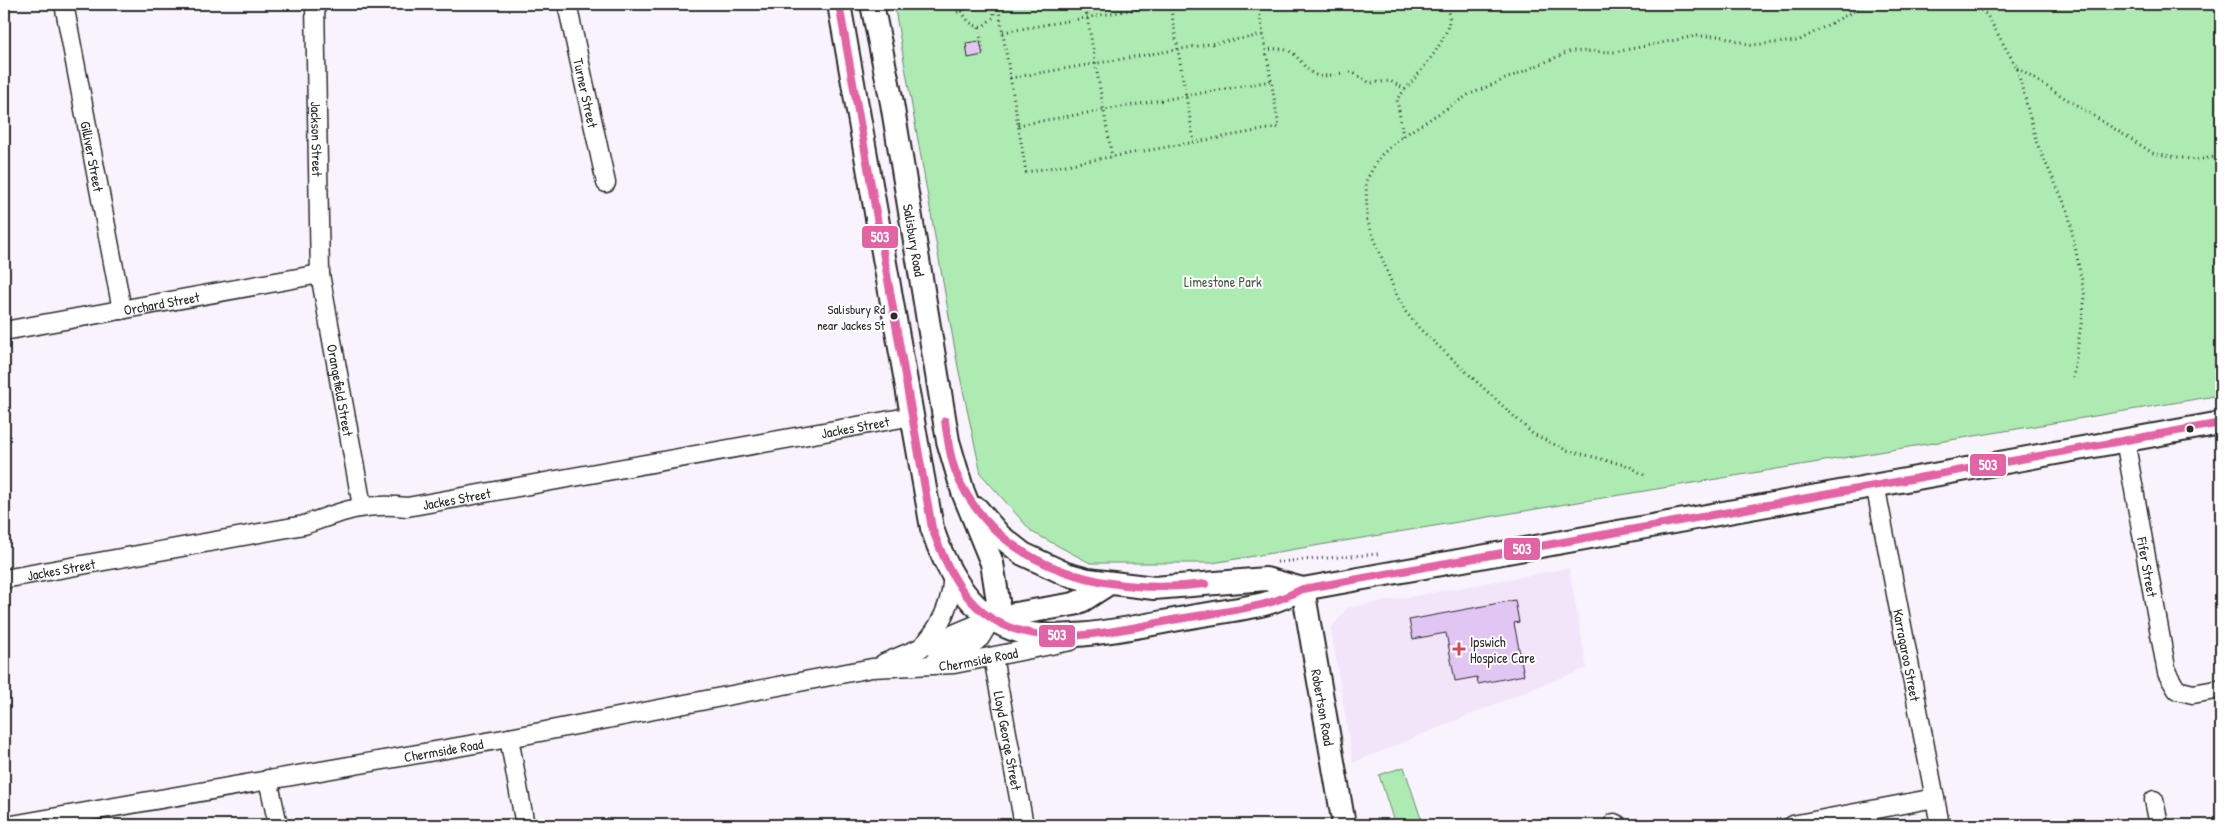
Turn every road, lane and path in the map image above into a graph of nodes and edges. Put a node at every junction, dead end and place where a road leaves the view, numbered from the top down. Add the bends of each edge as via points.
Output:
1 (64, 4) edge
2 (315, 4) edge
3 (568, 4) edge
4 (839, 4) edge
5 (872, 4) edge
6 (994, 4) edge
7 (998, 4) edge
8 (1085, 4) edge
9 (1166, 4) edge
10 (1170, 4) edge
11 (1258, 4) edge
12 (1443, 4) edge
13 (1867, 4) edge
14 (1973, 4) edge
15 (957, 12) dead end
16 (1088, 17) junction
17 (979, 27) junction
18 (1003, 32) junction
19 (1263, 35) junction
20 (1178, 49) junction
21 (1266, 50) junction
22 (983, 52) dead end
23 (1096, 64) junction
24 (2017, 68) junction
25 (1010, 78) junction
26 (1271, 81) junction
27 (1405, 89) junction
28 (1186, 96) junction
29 (1104, 110) junction
30 (1018, 125) junction
31 (1403, 136) junction
32 (1194, 142) junction
33 (2221, 156) edge
34 (1112, 157) junction
35 (606, 183) dead end
36 (320, 274) junction
37 (122, 310) junction
38 (4, 331) edge
39 (2073, 378) dead end
40 (943, 412) junction
41 (913, 416) junction
42 (2221, 422) edge
43 (2125, 440) junction
44 (1644, 475) dead end
45 (958, 477) junction
46 (1875, 484) junction
47 (362, 506) junction
48 (1379, 554) dead end
49 (1276, 562) dead end
50 (952, 573) junction
51 (4, 579) edge
52 (1112, 584) junction
53 (1303, 589) junction
54 (992, 618) junction
55 (1115, 630) junction
56 (994, 657) junction
57 (916, 658) junction
58 (2221, 689) edge
59 (508, 738) junction
60 (268, 779) junction
61 (1934, 798) junction
62 (2154, 800) dead end
63 (12, 825) edge
64 (278, 825) edge
65 (524, 825) edge
66 (1024, 825) edge
67 (1344, 825) edge
68 (1792, 825) edge
69 (1940, 825) edge
70 (2159, 825) edge

1 - 37 street, Gilliver Street
2 - 36 street, Jackson Street
3 - 35 street, Turner Street
4 - 41 main road
5 - 40 main road, Salisbury Road via 892,103
6 - 17 path via 994,17
7 - 18 path
8 - 16 path
9 - 16 path
10 - 20 path
11 - 19 path
12 - 27 path via 1448,15 1447,30
13 - 31 path via 1798,41 1751,45 1722,36 1696,36 1615,52 1571,51 1468,95
14 - 24 path via 1986,15
15 - 17 path via 962,11 968,21
16 - 18 path
16 - 23 path
17 - 22 path
18 - 25 path
19 - 20 path
19 - 21 path
20 - 23 path
20 - 28 path
21 - 26 path
21 - 27 path via 1285,49 1295,54 1314,74 1352,72 1370,83 1390,81
23 - 25 path
23 - 29 path
24 - 33 path via 2153,153 2196,160
24 - 39 path via 2037,144 2068,211 2085,297
25 - 30 path
26 - 28 path
26 - 32 path via 1279,127
27 - 31 path via 1397,99
28 - 29 path
28 - 32 path
29 - 30 path
29 - 34 path
30 - 34 path via 1026,172
31 - 44 path via 1380,156 1366,181 1367,220 1406,312 1419,328 1533,434 1566,450 1629,466
32 - 34 path
36 - 37 street, Orchard Street
36 - 47 street, Orangefield Street
37 - 38 street, Orchard Street
40 - 41 main road
40 - 45 main road, Salisbury Road
41 - 47 street, Jackes Street via 407,507
41 - 50 main road via 932,528
42 - 43 main road, Chermside Road
43 - 46 main road, Chermside Road
43 - 58 street, Fifer Street via 2167,673 2177,690 2193,694
45 - 52 main road, Salisbury Road via 988,523 1023,554 1066,574
45 - 54 main road, Salisbury Road via 992,563 998,601
46 - 53 main road, Chermside Road
46 - 61 street, Karragaroo Street
47 - 51 street, Jackes Street via 304,525
48 - 49 path
50 - 54 main road via 967,596
50 - 57 street via 953,588 949,601 936,629
52 - 53 main road, Chermside Road via 1154,588 1266,579
52 - 54 main road, Chermside Road via 1074,604
53 - 55 main road, Chermside Road via 1266,604
53 - 67 main road, Robertson Road
54 - 55 main road via 1010,629 1043,636
54 - 57 street, Chermside Road
55 - 56 street, Chermside Road
56 - 57 street, Chermside Road via 954,664
56 - 66 street, Lloyd George Street
57 - 59 street, Chermside Road
59 - 60 street, Chermside Road
59 - 65 street
60 - 63 street, Chermside Road
60 - 64 street
61 - 68 street
61 - 69 street, Karragaroo Street
62 - 70 street

